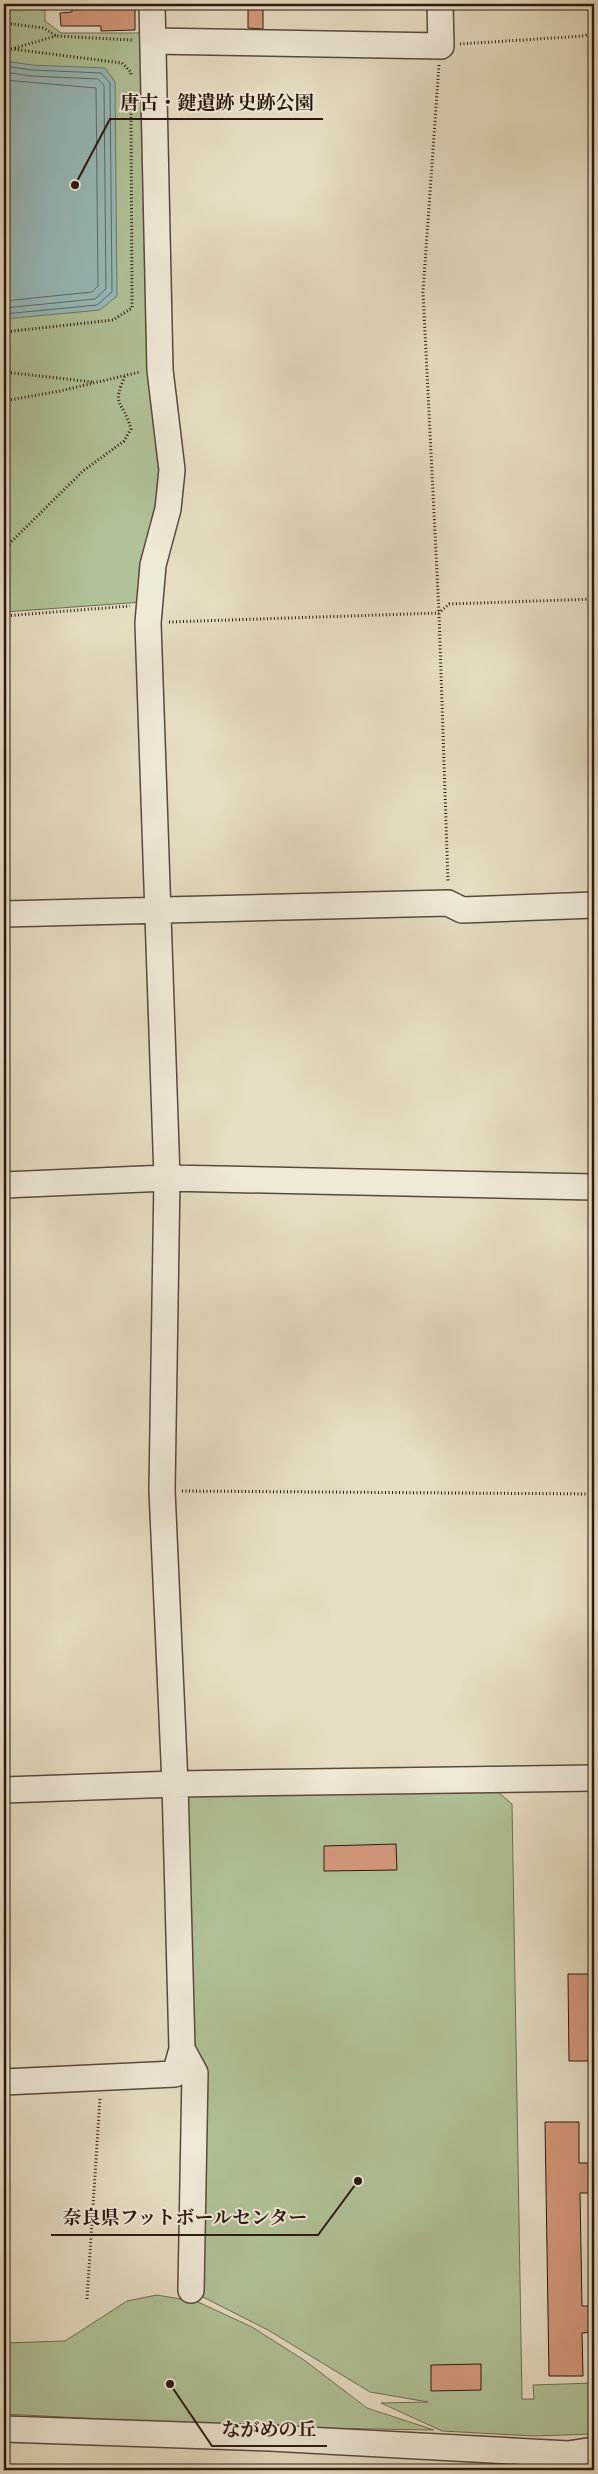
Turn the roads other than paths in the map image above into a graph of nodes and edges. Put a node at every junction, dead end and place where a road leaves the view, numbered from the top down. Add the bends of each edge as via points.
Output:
1 (152, 4) edge
2 (440, 4) edge
3 (153, 41) junction
4 (594, 905) edge
5 (159, 910) junction
6 (4, 914) edge
7 (167, 1178) junction
8 (4, 1185) edge
9 (594, 1187) edge
10 (594, 1778) edge
11 (175, 1784) junction
12 (4, 1790) edge
13 (182, 2049) junction
14 (4, 2082) edge
15 (191, 2290) dead end
16 (4, 2429) edge
17 (594, 2450) edge

1 - 3 street
2 - 3 street via 440,46
3 - 5 street via 160,370 172,470 168,509 153,565 149,614
4 - 5 street via 462,910 448,903
5 - 6 street
5 - 7 street
7 - 8 street
7 - 9 street
7 - 11 street via 162,1490
10 - 11 street
11 - 12 street
11 - 13 street
13 - 14 street via 175,2074
13 - 15 street via 195,2072
16 - 17 street via 290,2438 568,2454

